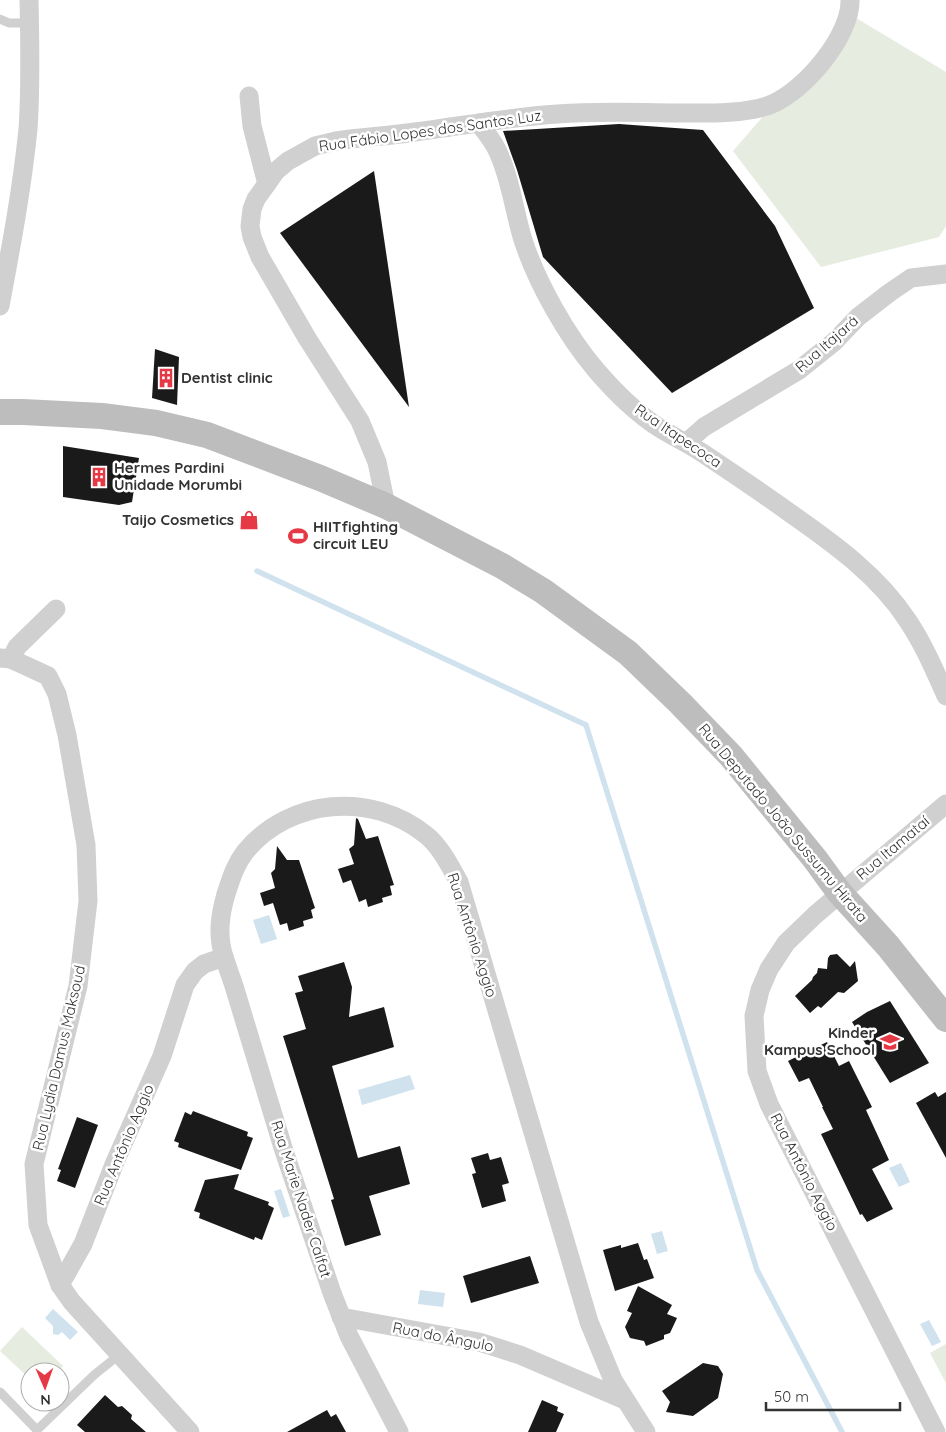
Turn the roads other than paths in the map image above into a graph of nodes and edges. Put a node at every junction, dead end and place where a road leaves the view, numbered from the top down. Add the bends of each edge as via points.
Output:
1 (29, 0) edge
2 (850, 0) edge
3 (0, 19) edge
4 (29, 23) junction
5 (250, 96) dead end
6 (479, 124) junction
7 (267, 184) junction
8 (946, 274) edge
9 (0, 306) edge
10 (0, 412) edge
11 (687, 442) junction
12 (386, 506) junction
13 (56, 609) dead end
14 (6, 658) edge
15 (946, 696) edge
16 (946, 804) edge
17 (839, 892) junction
18 (224, 957) junction
19 (946, 1020) edge
20 (60, 1285) junction
21 (341, 1317) junction
22 (119, 1355) junction
23 (0, 1392) edge
24 (625, 1400) junction
25 (38, 1431) edge
26 (190, 1432) edge
27 (399, 1432) edge
28 (646, 1432) edge
29 (936, 1432) edge

1 - 4 street
2 - 6 street, Rua Fábio Lopes dos Santos Luz via 851,8 840,38 826,58 792,92 772,104 742,111 556,114
3 - 4 lane via 9,23
4 - 9 street via 29,108 24,170
5 - 7 street via 252,126
6 - 7 street, Rua Fábio Lopes dos Santos Luz via 325,142 288,160
6 - 11 street, Rua Itapecoca via 497,149 508,174 524,241 540,280 573,341 597,371 640,414
7 - 12 street, Rua Fábio Lopes dos Santos Luz via 252,209 252,237 298,322 360,421 377,462
8 - 11 street, Rua Itajará via 912,278 858,317 834,342 799,370 704,427
10 - 12 main road, Rua Deputado João Sussumu Hirata via 102,416 156,423 207,435
11 - 15 street, Rua Itapecoca via 831,541 867,573 908,620
12 - 17 main road, Rua Deputado João Sussumu Hirata via 502,566 550,596 628,653 731,756
13 - 14 street
14 - 20 street, Rua Lydia Damus Maksoud via 48,676 57,694 86,845 88,901 78,986 34,1164 38,1225
16 - 17 street, Rua Itamataí
17 - 19 main road, Rua Deputado João Sussumu Hirata via 888,946
17 - 29 street, Rua Antônio Aggio via 786,943 769,969 754,1016 757,1071 769,1104
18 - 20 street, Rua Antônio Aggio via 204,964 185,985 162,1056 83,1244
18 - 21 street, Rua Marie Nader Calfat via 309,1228
18 - 24 street, Rua Antônio Aggio via 220,914 234,870 245,853 276,825 311,811 359,806 402,818 428,836 458,882 590,1322 613,1380
20 - 22 street, Rua Lydia Damus Maksoud
21 - 24 street, Rua do Ângulo via 479,1342 520,1355
21 - 27 street, Rua Marie Nader Calfat
22 - 25 lane via 94,1375
22 - 26 street, Rua Lydia Damus Maksoud
23 - 25 lane
24 - 28 street, Rua Antônio Aggio

